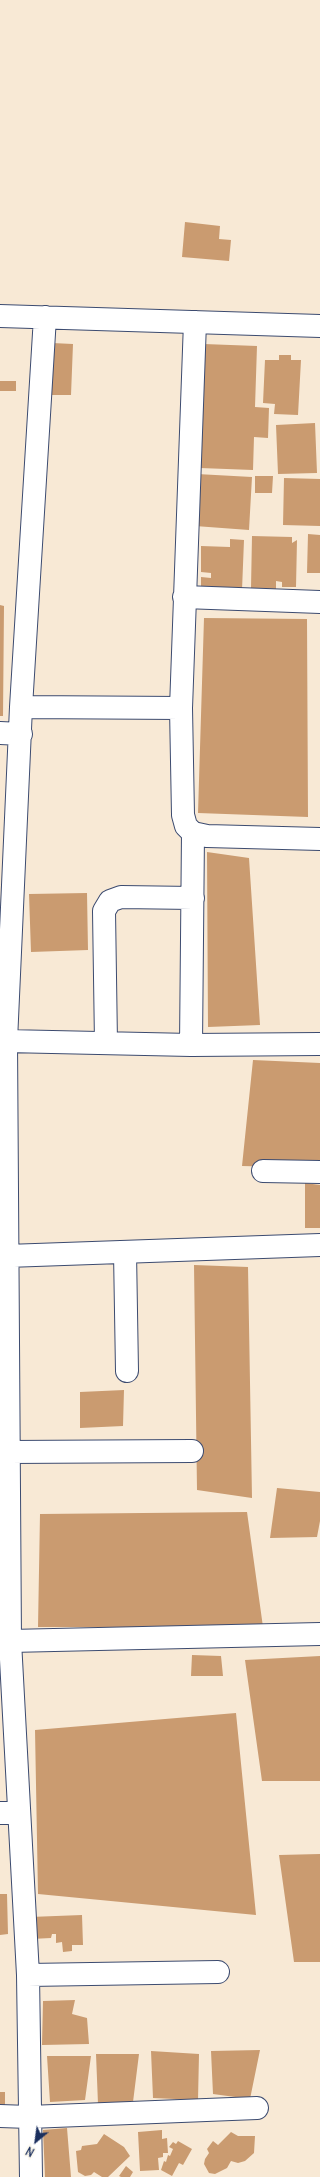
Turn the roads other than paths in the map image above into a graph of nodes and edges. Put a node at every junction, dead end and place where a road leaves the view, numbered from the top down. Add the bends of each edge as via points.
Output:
1 (0, 316) edge
2 (45, 317) junction
3 (195, 322) junction
4 (320, 326) edge
5 (184, 597) junction
6 (320, 602) edge
7 (21, 707) junction
8 (181, 708) junction
9 (10, 733) edge
10 (193, 833) junction
11 (320, 839) edge
12 (193, 898) junction
13 (4, 985) edge
14 (6, 1041) junction
15 (106, 1043) junction
16 (320, 1044) edge
17 (191, 1045) junction
18 (263, 1171) dead end
19 (320, 1172) edge
20 (320, 1245) edge
21 (126, 1252) junction
22 (5, 1268) edge
23 (127, 1371) dead end
24 (192, 1451) dead end
25 (9, 1452) junction
26 (320, 1634) edge
27 (10, 1641) junction
28 (10, 1813) edge
29 (218, 1972) dead end
30 (28, 1975) junction
31 (257, 2108) dead end
32 (0, 2116) edge
33 (29, 2117) junction
34 (31, 2177) edge

1 - 2 street
2 - 3 street
2 - 7 street
3 - 4 street
3 - 5 street
5 - 6 street
5 - 8 street
7 - 8 street
7 - 9 street
8 - 10 street via 183,815 186,826
9 - 13 street
10 - 11 street via 207,836
10 - 12 street
12 - 15 street via 121,897 110,901 104,911
12 - 17 street
13 - 14 street
14 - 15 street
14 - 22 street
15 - 17 street
16 - 17 street
18 - 19 street
20 - 21 street
21 - 22 street
21 - 23 street
22 - 25 street
24 - 25 street
25 - 27 street
26 - 27 street
27 - 28 street
28 - 30 street
29 - 30 street
30 - 33 street
31 - 33 street
32 - 33 street
33 - 34 street

